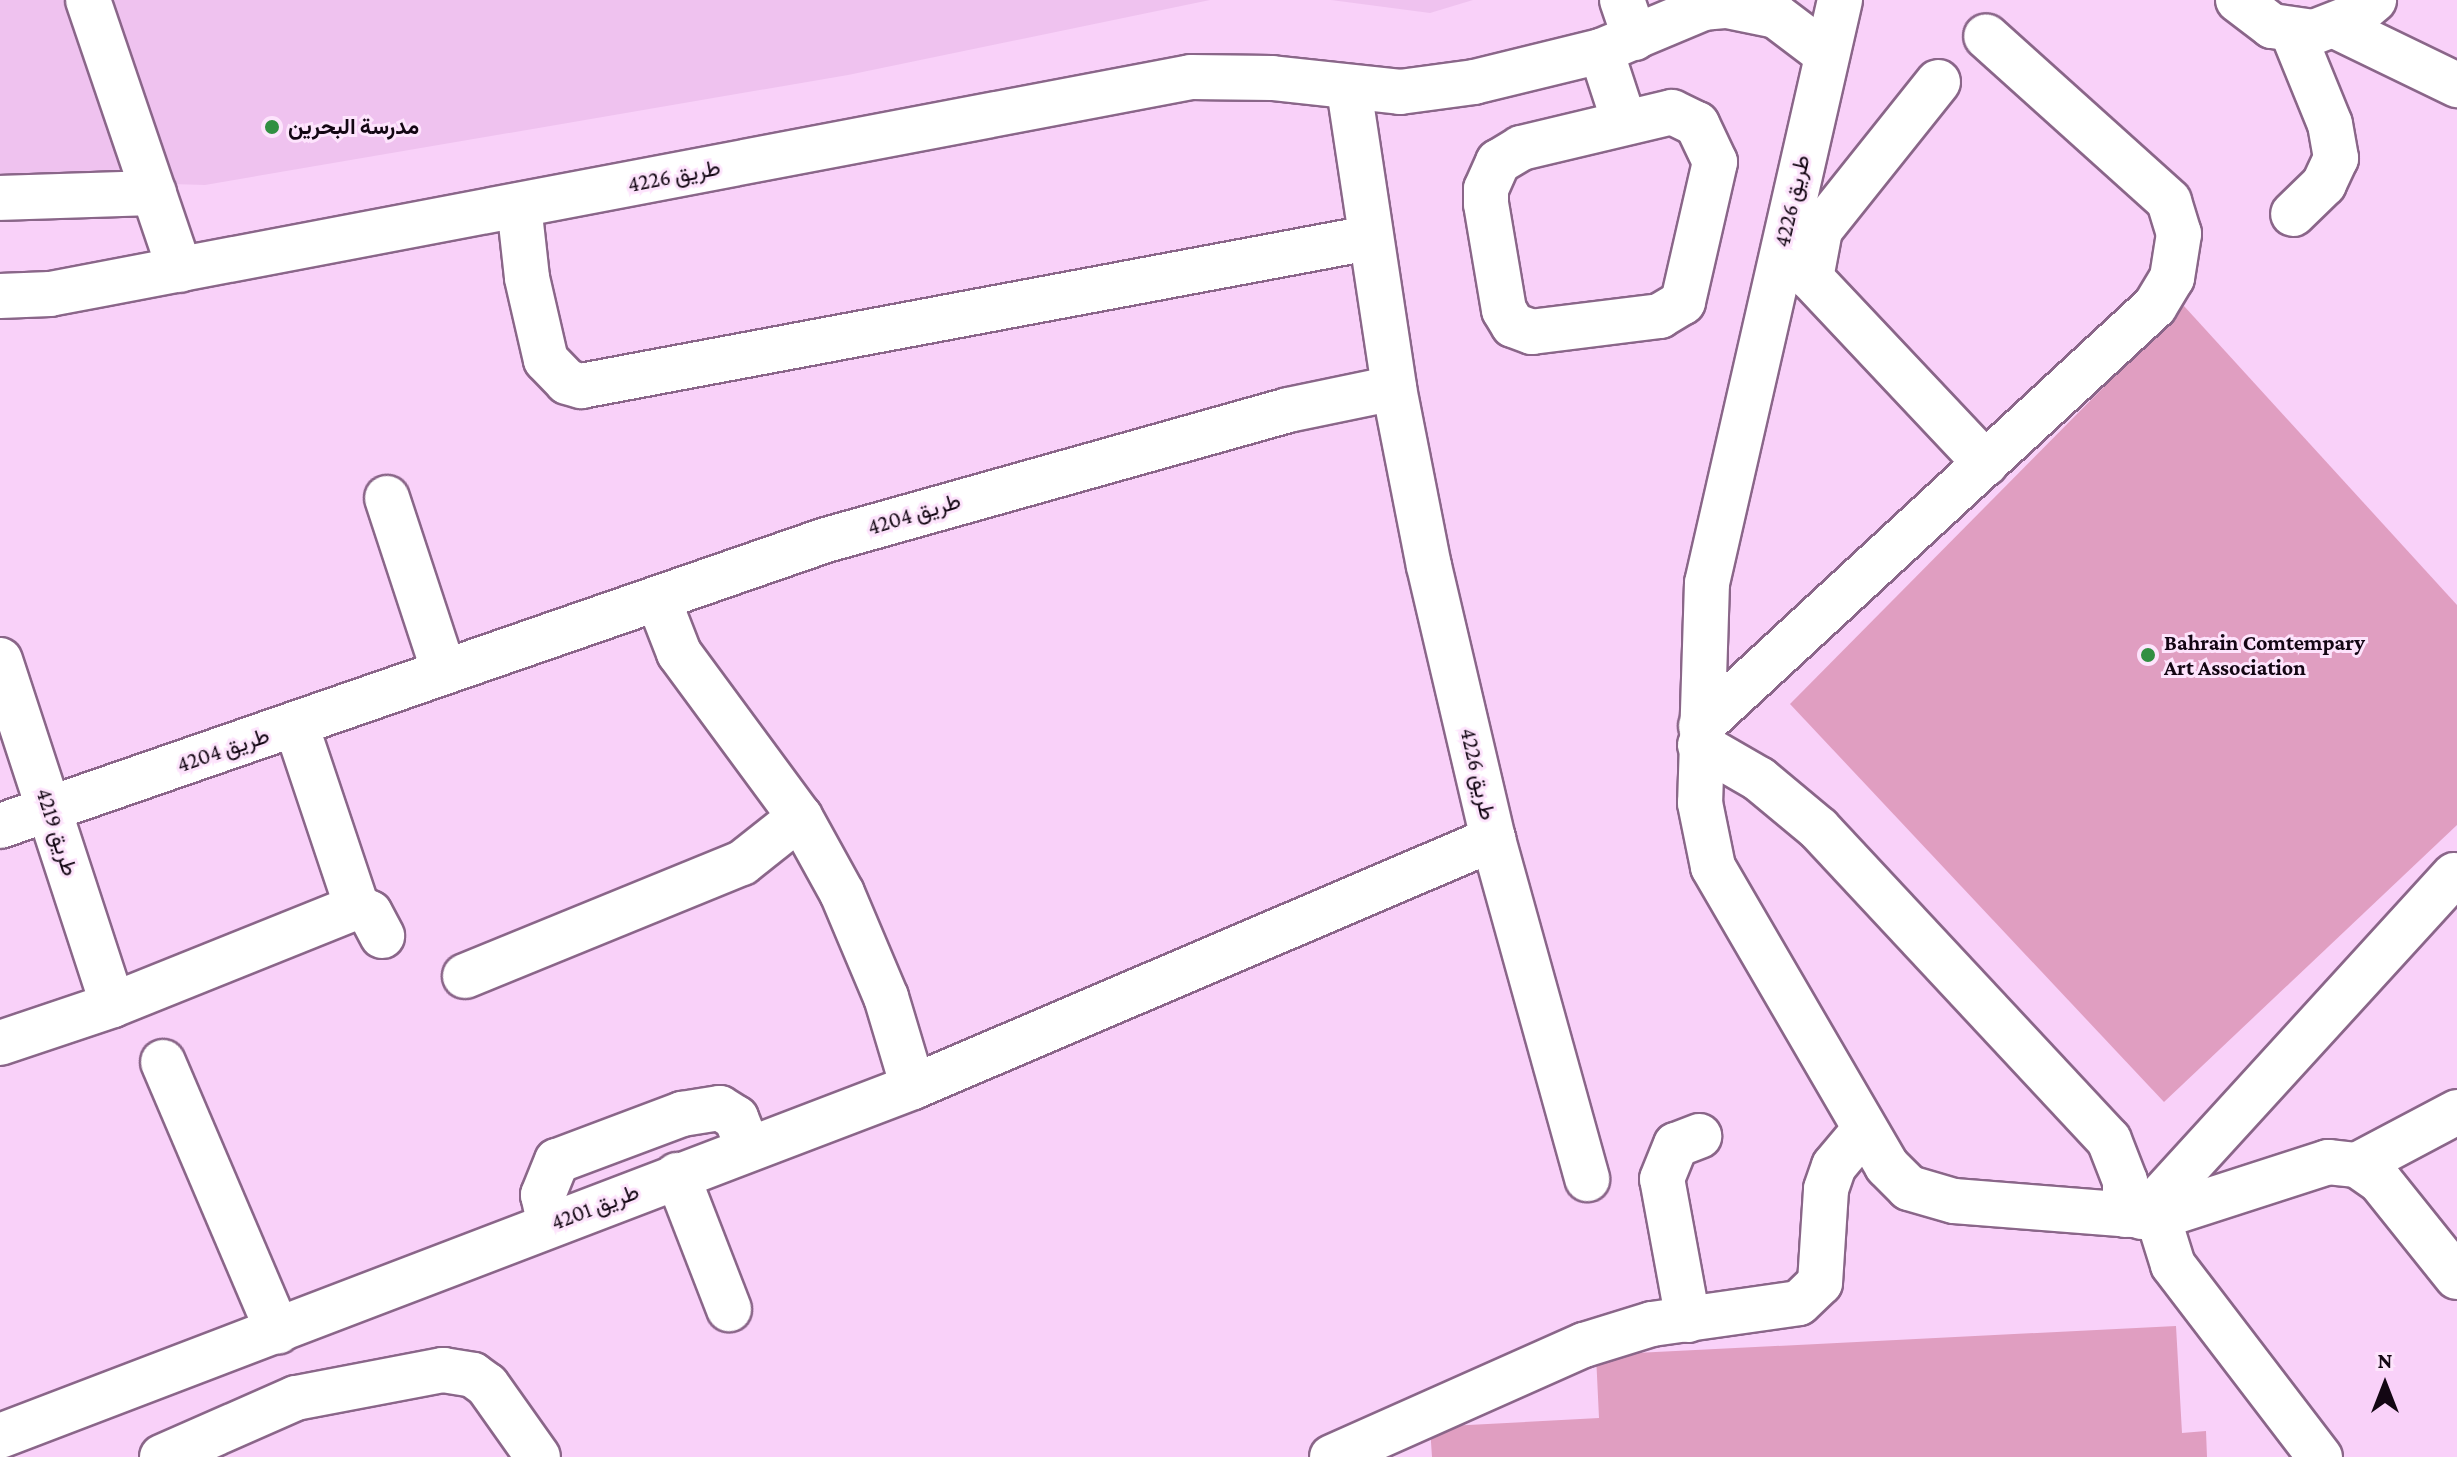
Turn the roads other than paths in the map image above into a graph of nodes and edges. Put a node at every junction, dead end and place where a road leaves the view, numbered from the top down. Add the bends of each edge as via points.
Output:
1 (88, 0) edge
2 (1840, 0) edge
3 (2374, 0) edge
4 (1712, 4) edge
5 (2265, 13) edge
6 (2335, 26) junction
7 (1620, 30) edge
8 (1986, 36) dead end
9 (1826, 54) junction
10 (1938, 82) dead end
11 (2457, 85) edge
12 (1349, 89) junction
13 (1624, 121) junction
14 (154, 193) junction
15 (0, 198) edge
16 (519, 205) junction
17 (2293, 214) dead end
18 (1369, 238) junction
19 (180, 270) junction
20 (0, 296) edge
21 (1394, 388) junction
22 (1986, 464) junction
23 (387, 498) dead end
24 (658, 599) junction
25 (0, 660) edge
26 (444, 671) junction
27 (296, 725) junction
28 (1700, 736) junction
29 (50, 809) junction
30 (800, 817) junction
31 (0, 826) edge
32 (1493, 839) junction
33 (2454, 875) dead end
34 (465, 976) dead end
35 (113, 1005) junction
36 (0, 1043) edge
37 (163, 1062) dead end
38 (913, 1087) junction
39 (2457, 1112) edge
40 (1865, 1129) junction
41 (1699, 1136) dead end
42 (748, 1148) junction
43 (2357, 1165) junction
44 (677, 1175) junction
45 (1587, 1179) dead end
46 (2142, 1217) junction
47 (550, 1225) junction
48 (2457, 1277) edge
49 (729, 1309) dead end
50 (1688, 1320) junction
51 (278, 1331) junction
52 (0, 1436) edge
53 (162, 1457) edge
54 (538, 1457) edge
55 (1332, 1457) edge
56 (2320, 1457) edge

1 - 14 street
2 - 9 street, طريق 4226
3 - 6 street
4 - 7 street, طريق 4226
4 - 9 street, طريق 4226 via 1776,16
5 - 6 street
5 - 17 street via 2330,124 2336,158 2324,184
6 - 11 street
7 - 12 street, طريق 4226 via 1474,82 1400,92
7 - 13 street
8 - 22 street via 2169,201 2179,234 2172,278 2155,306
9 - 28 street, طريق 4226 via 1707,583
10 - 22 street via 1820,230 1811,278
12 - 16 street, طريق 4226 via 1272,78 1191,77
12 - 18 street, طريق 4226
13 - 13 street via 1521,148 1498,162 1490,175 1486,204 1504,310 1522,330 1660,316 1683,302 1715,162 1712,148 1697,124 1672,112
14 - 15 street
14 - 19 street
16 - 18 street via 527,278 546,360 567,382 581,386
16 - 19 street, طريق 4226
18 - 21 street, طريق 4226
19 - 20 street, طريق 4226 via 50,294
21 - 24 street, طريق 4204 via 1288,410 1021,482 826,540
21 - 32 street, طريق 4226
22 - 28 street
23 - 26 street
24 - 26 street, طريق 4204
24 - 30 street via 679,653 702,689
25 - 29 street, طريق 4219
26 - 27 street, طريق 4204
27 - 29 street, طريق 4204
27 - 35 street via 370,922
28 - 40 street, طريق 4226 via 1700,803 1713,867
28 - 46 street via 1819,829 2109,1140
29 - 31 street, طريق 4204
29 - 35 street, طريق 4219
30 - 34 street via 742,863
30 - 38 street via 842,893 886,997
32 - 38 street, طريق 4226
32 - 45 street
33 - 46 street
35 - 36 street
37 - 51 street
38 - 42 street, طريق 4201
39 - 43 street
40 - 46 street, طريق 4226 via 1887,1166 1924,1195
40 - 50 street via 1848,1145 1826,1189 1820,1283 1811,1294 1785,1309
41 - 50 street via 1668,1154 1662,1179
42 - 44 street, طريق 4201
42 - 47 street via 736,1118 720,1108 682,1114 557,1161 543,1195
43 - 46 street via 2328,1162
43 - 48 street via 2380,1181
44 - 47 street, طريق 4201
44 - 49 street
46 - 56 street
47 - 51 street, طريق 4201
50 - 55 street via 1652,1324 1571,1350
51 - 52 street, طريق 4201
53 - 54 street via 296,1398 443,1370 473,1375 487,1385

